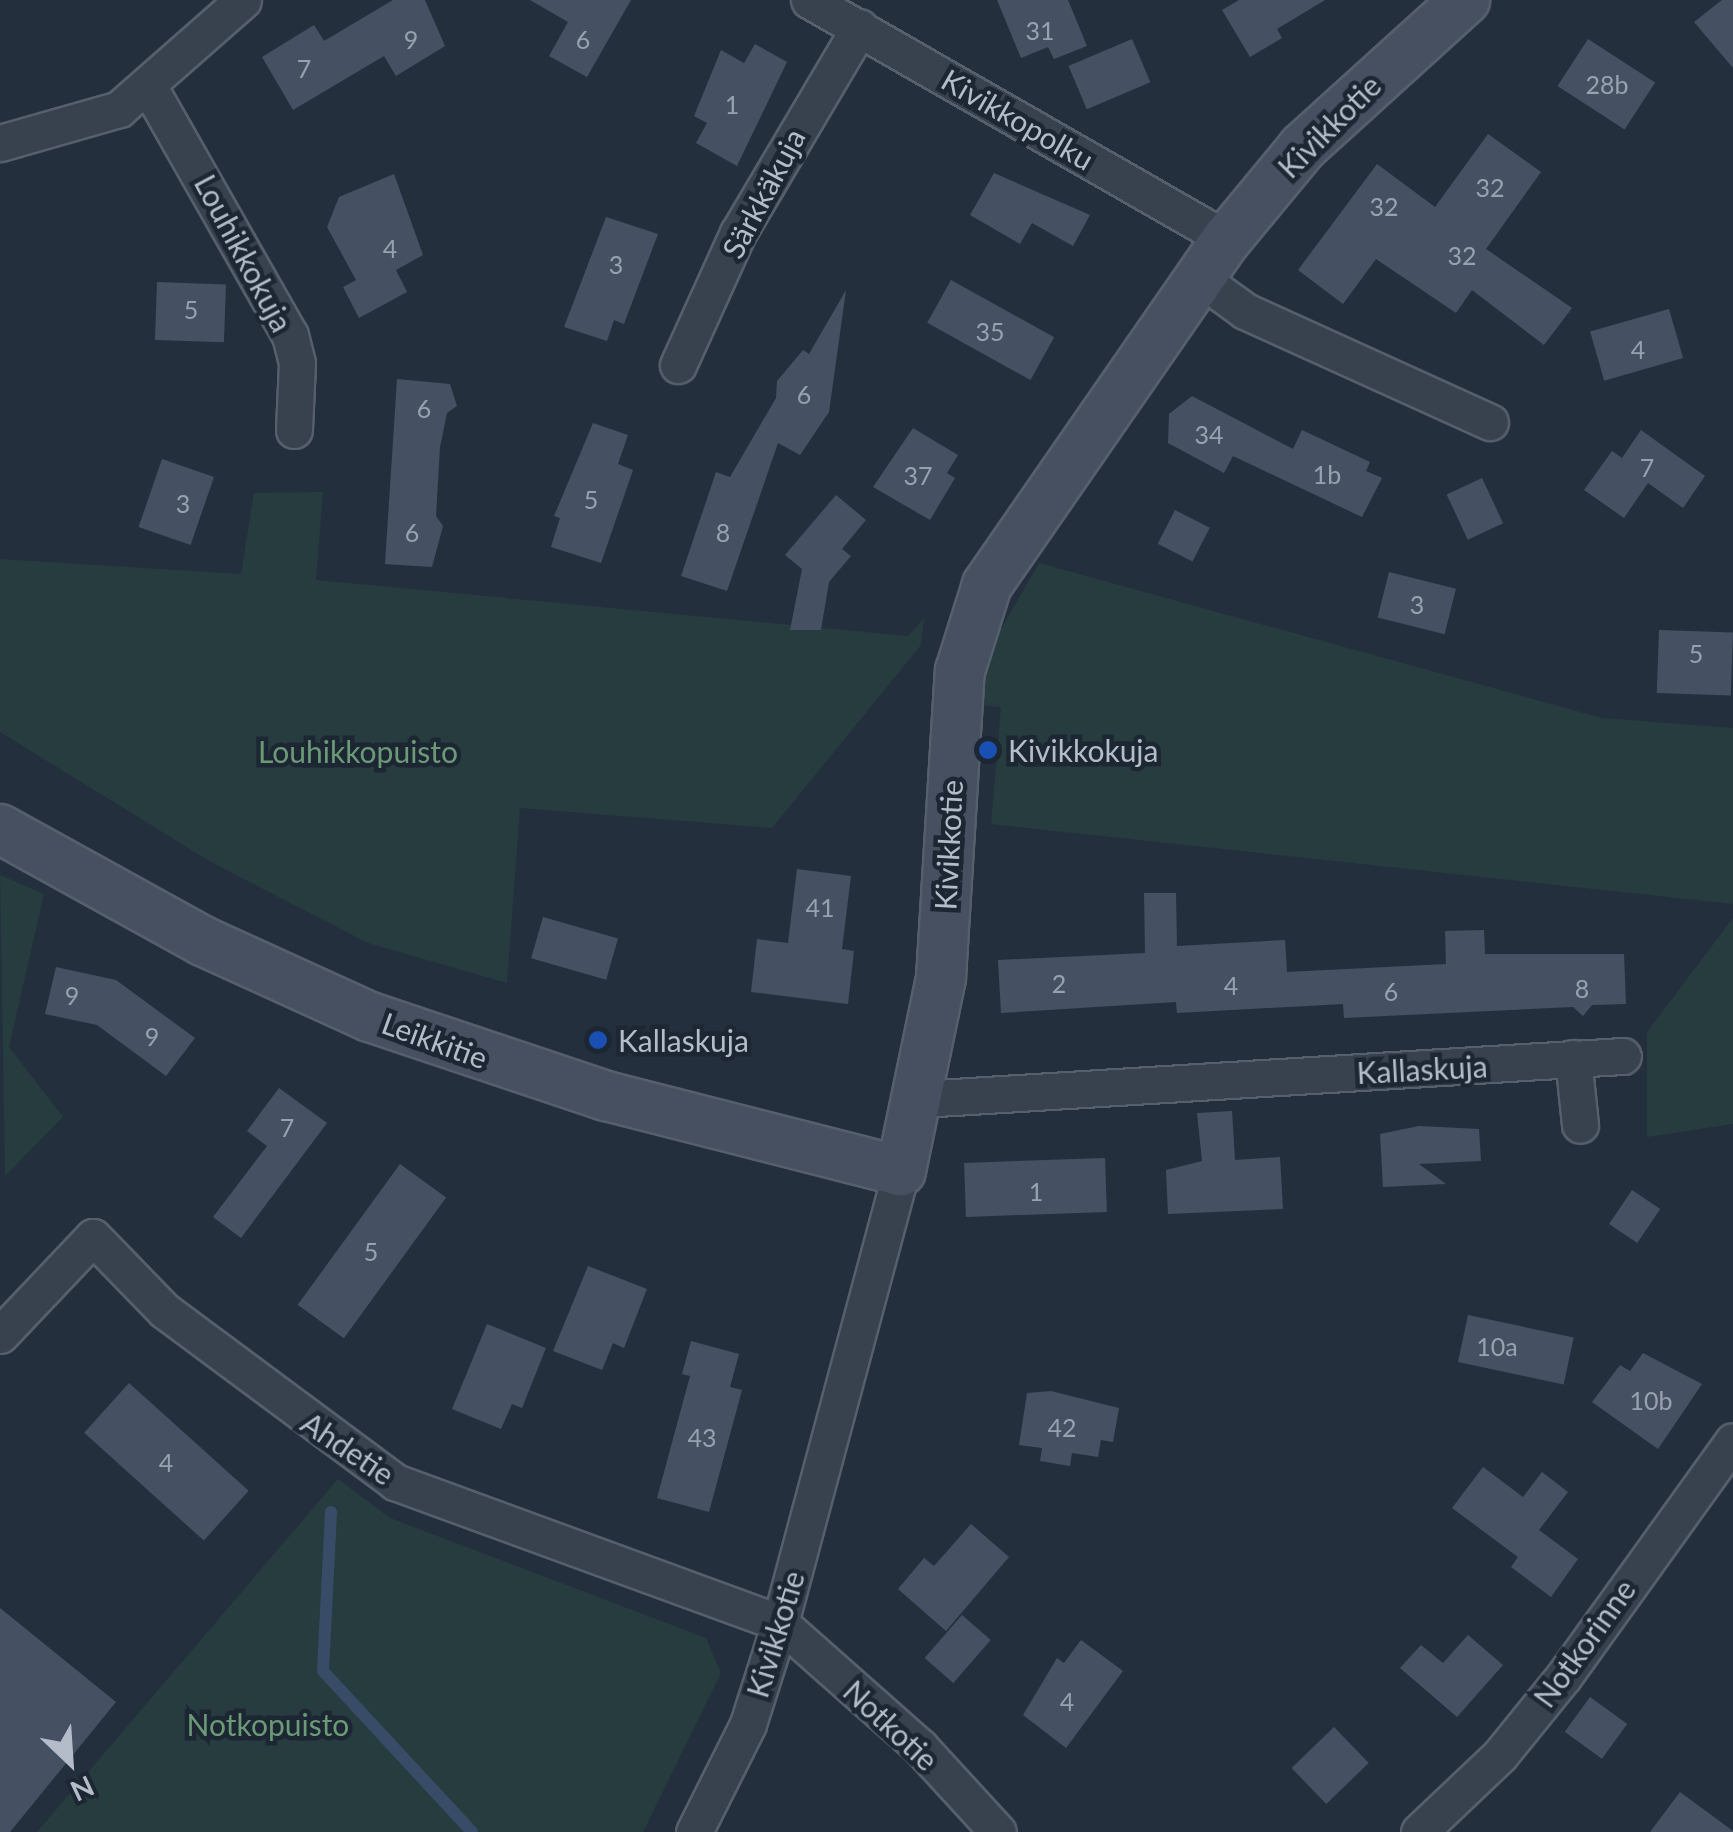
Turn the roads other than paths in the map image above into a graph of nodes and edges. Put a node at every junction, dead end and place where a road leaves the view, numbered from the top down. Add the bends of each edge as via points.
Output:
1 (243, 0) edge
2 (809, 0) edge
3 (1465, 0) edge
4 (860, 27) junction
5 (150, 89) junction
6 (0, 143) edge
7 (1227, 239) junction
8 (1201, 280) junction
9 (678, 365) dead end
10 (1490, 422) dead end
11 (294, 430) dead end
12 (0, 828) edge
13 (1623, 1056) dead end
14 (1574, 1058) junction
15 (920, 1099) junction
16 (1580, 1125) dead end
17 (901, 1171) junction
18 (0, 1335) edge
19 (1733, 1441) edge
20 (780, 1623) junction
21 (694, 1832) edge
22 (998, 1832) edge
23 (1419, 1832) edge

1 - 5 street
2 - 4 street, Kivikkopolku
3 - 7 street, Kivikkotie via 1302,147
4 - 7 street, Kivikkopolku
4 - 9 street, Särkkäkuja via 738,232
5 - 6 street via 81,124
5 - 11 street, Louhikkokuja via 290,334 298,363
7 - 8 street, Kivikkotie
8 - 10 street via 1245,311
8 - 15 street, Kivikkotie via 1028,522 967,628 941,978
12 - 17 street, Leikkitie via 203,940 387,1023 606,1096
13 - 14 street, Kallaskuja
14 - 15 street, Kallaskuja
14 - 16 street
15 - 17 street, Kivikkotie
17 - 20 street, Kivikkotie
18 - 20 street, Ahdetie via 93,1237 165,1312 395,1482
19 - 23 street, Notkorinne via 1564,1676 1500,1754
20 - 21 street, Kivikkotie via 748,1724
20 - 22 street, Notkotie via 920,1748

